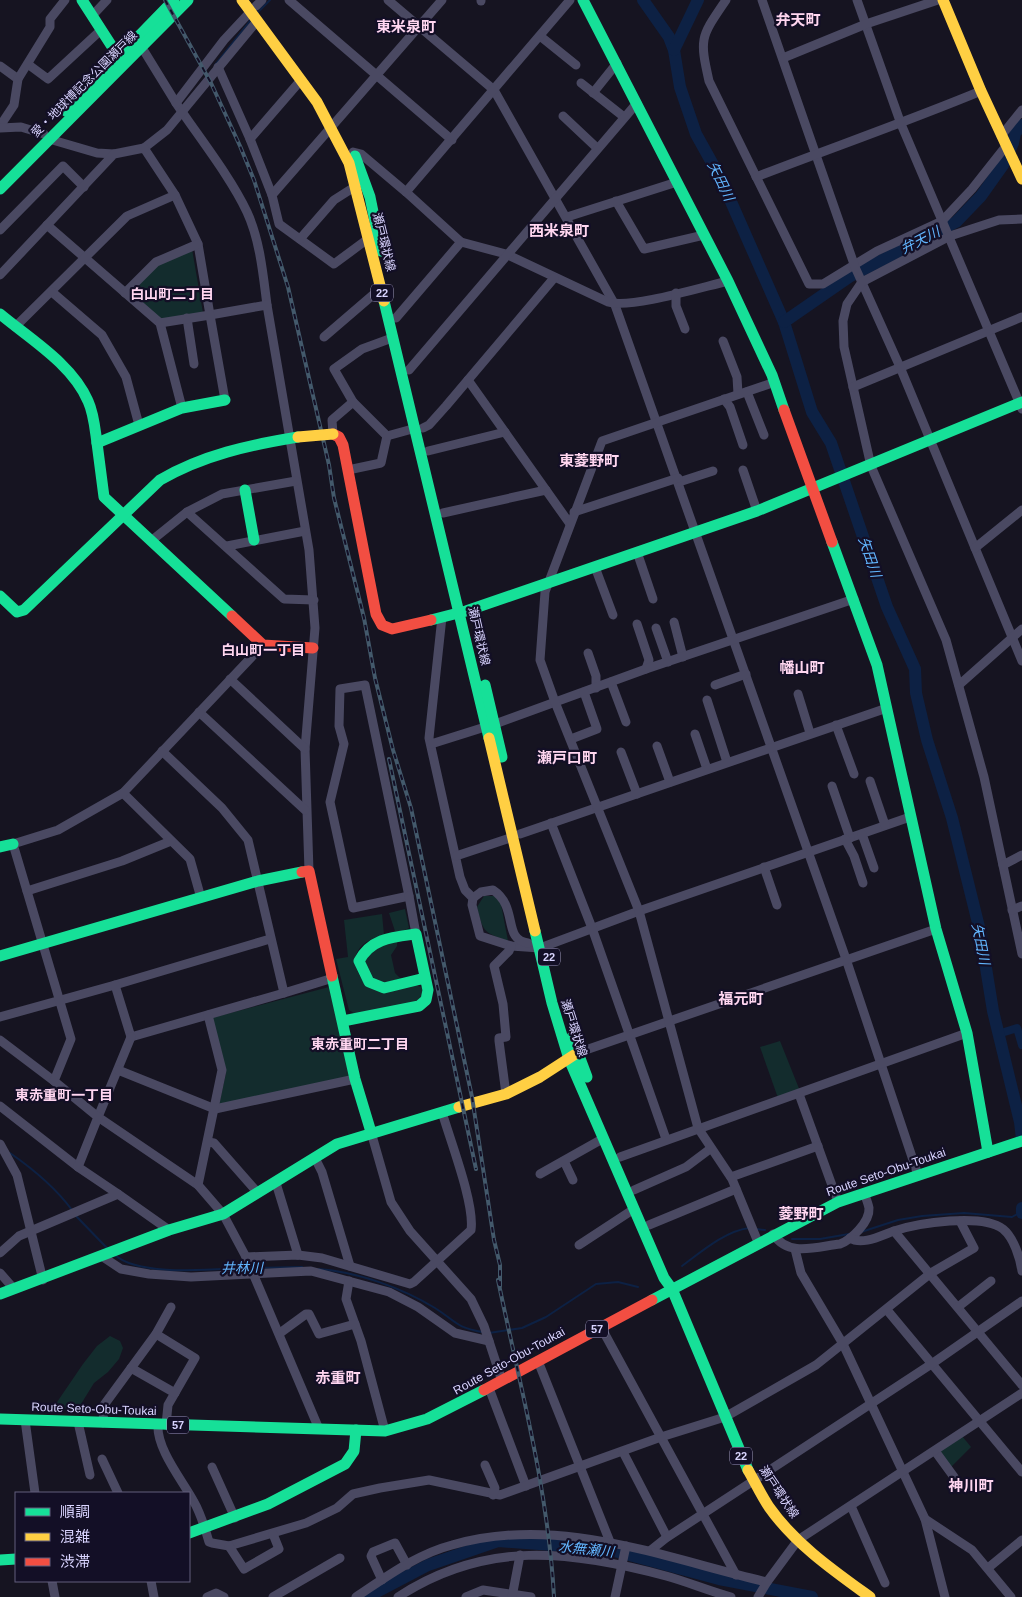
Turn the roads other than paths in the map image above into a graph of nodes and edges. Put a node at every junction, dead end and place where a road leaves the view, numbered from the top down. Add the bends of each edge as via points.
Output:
1 (65, 0) edge
2 (82, 0) edge
3 (107, 0) edge
4 (174, 0) edge
5 (188, 0) edge
6 (242, 0) edge
7 (289, 0) edge
8 (388, 0) edge
9 (442, 0) edge
10 (570, 0) edge
11 (583, 0) edge
12 (726, 0) edge
13 (762, 0) edge
14 (857, 0) edge
15 (938, 0) edge
16 (943, 0) edge
17 (255, 8) edge
18 (92, 16) junction
19 (866, 24) junction
20 (419, 26) junction
21 (101, 30) junction
22 (540, 36) junction
23 (141, 46) junction
24 (783, 58) junction
25 (120, 60) junction
26 (617, 63) junction
27 (28, 65) junction
28 (576, 65) dead end
29 (0, 66) edge
30 (218, 67) junction
31 (376, 75) junction
32 (18, 79) junction
33 (301, 80) junction
34 (581, 83) dead end
35 (494, 90) junction
36 (981, 91) junction
37 (593, 93) junction
38 (176, 103) junction
39 (637, 103) junction
40 (1022, 110) edge
41 (182, 112) junction
42 (563, 116) dead end
43 (624, 117) junction
44 (335, 124) junction
45 (902, 124) junction
46 (0, 127) edge
47 (47, 137) junction
48 (250, 138) junction
49 (452, 140) junction
50 (1004, 141) junction
51 (144, 148) junction
52 (597, 148) junction
53 (353, 152) junction
54 (817, 153) junction
55 (114, 154) junction
56 (756, 177) junction
57 (0, 178) edge
58 (1022, 179) edge
59 (677, 182) junction
60 (356, 186) junction
61 (84, 187) junction
62 (0, 189) edge
63 (406, 192) junction
64 (175, 195) junction
65 (272, 195) junction
66 (555, 198) junction
67 (616, 202) junction
68 (566, 217) junction
69 (1022, 219) edge
70 (943, 222) junction
71 (47, 225) junction
72 (0, 230) edge
73 (704, 235) junction
74 (949, 235) junction
75 (369, 238) junction
76 (300, 239) junction
77 (461, 242) junction
78 (198, 244) junction
79 (506, 254) junction
80 (85, 259) junction
81 (854, 266) junction
82 (1, 272) edge
83 (554, 278) junction
84 (728, 281) junction
85 (862, 281) junction
86 (381, 288) junction
87 (52, 292) junction
88 (125, 293) junction
89 (676, 293) junction
90 (267, 305) junction
91 (615, 305) junction
92 (0, 314) edge
93 (210, 315) junction
94 (1022, 317) edge
95 (187, 318) junction
96 (396, 318) junction
97 (160, 323) junction
98 (16, 328) junction
99 (685, 329) dead end
100 (989, 331) junction
101 (324, 338) dead end
102 (392, 338) junction
103 (723, 341) dead end
104 (194, 364) dead end
105 (900, 368) junction
106 (409, 370) junction
107 (468, 380) junction
108 (774, 382) junction
109 (853, 387) junction
110 (742, 393) junction
111 (724, 399) junction
112 (225, 400) joint
113 (353, 402) junction
114 (1021, 405) edge
115 (182, 408) junction
116 (658, 424) junction
117 (139, 425) junction
118 (419, 428) junction
119 (505, 432) junction
120 (333, 434) junction
121 (764, 435) dead end
122 (387, 436) junction
123 (294, 438) junction
124 (930, 441) junction
125 (98, 443) junction
126 (743, 445) dead end
127 (428, 451) junction
128 (869, 466) junction
129 (348, 470) junction
130 (743, 470) dead end
131 (712, 471) dead end
132 (679, 480) junction
133 (296, 481) junction
134 (245, 490) junction
135 (546, 490) junction
136 (814, 490) junction
137 (1022, 510) edge
138 (757, 511) junction
139 (188, 512) junction
140 (574, 512) junction
141 (442, 513) junction
142 (122, 515) junction
143 (570, 524) junction
144 (305, 531) junction
145 (696, 533) junction
146 (254, 540) junction
147 (151, 541) junction
148 (227, 546) junction
149 (975, 548) junction
150 (637, 552) junction
151 (596, 567) junction
152 (548, 584) junction
153 (0, 596) edge
154 (854, 599) junction
155 (314, 600) junction
156 (653, 600) dead end
157 (463, 612) junction
158 (613, 615) dead end
159 (442, 617) junction
160 (674, 622) dead end
161 (637, 624) dead end
162 (656, 628) dead end
163 (1022, 629) edge
164 (1013, 638) junction
165 (735, 639) junction
166 (263, 645) junction
167 (313, 648) junction
168 (588, 653) dead end
169 (683, 657) junction
170 (1022, 661) edge
171 (668, 662) junction
172 (646, 669) junction
173 (746, 674) junction
174 (230, 678) junction
175 (611, 682) junction
176 (715, 685) dead end
177 (959, 685) junction
178 (596, 688) junction
179 (584, 692) junction
180 (798, 694) dead end
181 (707, 700) dead end
182 (555, 702) junction
183 (887, 708) junction
184 (199, 712) junction
185 (626, 722) dead end
186 (836, 725) junction
187 (490, 726) junction
188 (695, 734) dead end
189 (810, 734) junction
190 (571, 740) junction
191 (431, 744) junction
192 (657, 746) dead end
193 (771, 746) junction
194 (305, 749) junction
195 (162, 751) junction
196 (621, 752) dead end
197 (727, 762) junction
198 (707, 769) junction
199 (854, 774) dead end
200 (870, 781) dead end
201 (670, 782) junction
202 (832, 786) dead end
203 (123, 793) junction
204 (637, 794) junction
205 (598, 808) junction
206 (305, 810) junction
207 (910, 817) junction
208 (551, 823) junction
209 (885, 825) junction
210 (862, 834) junction
211 (516, 836) junction
212 (847, 838) junction
213 (171, 840) junction
214 (13, 844) junction
215 (0, 848) edge
216 (809, 852) junction
217 (1022, 855) edge
218 (456, 856) junction
219 (1003, 865) junction
220 (764, 867) junction
221 (874, 868) dead end
222 (309, 871) junction
223 (258, 881) junction
224 (863, 883) dead end
225 (27, 891) junction
226 (409, 896) junction
227 (201, 898) junction
228 (473, 898) junction
229 (777, 906) dead end
230 (1022, 906) edge
231 (1012, 910) junction
232 (638, 911) junction
233 (592, 928) junction
234 (936, 929) junction
235 (416, 934) junction
236 (270, 939) junction
237 (43, 944) junction
238 (541, 945) junction
239 (511, 946) junction
240 (1022, 954) edge
241 (0, 956) edge
242 (846, 959) junction
243 (333, 978) junction
244 (425, 978) junction
245 (115, 985) junction
246 (284, 993) junction
247 (59, 1001) junction
248 (208, 1015) junction
249 (0, 1017) edge
250 (669, 1019) junction
251 (343, 1022) junction
252 (967, 1033) junction
253 (629, 1034) junction
254 (131, 1037) junction
255 (0, 1040) edge
256 (573, 1056) junction
257 (883, 1065) junction
258 (118, 1070) junction
259 (355, 1079) junction
260 (54, 1081) junction
261 (506, 1094) junction
262 (799, 1094) junction
263 (0, 1106) edge
264 (215, 1108) junction
265 (442, 1112) junction
266 (98, 1117) junction
267 (698, 1128) junction
268 (370, 1132) junction
269 (604, 1138) junction
270 (666, 1139) junction
271 (1022, 1140) edge
272 (208, 1142) junction
273 (0, 1144) edge
274 (818, 1146) junction
275 (710, 1149) junction
276 (992, 1151) junction
277 (620, 1157) junction
278 (316, 1158) junction
279 (564, 1161) junction
280 (78, 1167) junction
281 (540, 1174) dead end
282 (918, 1175) junction
283 (731, 1178) junction
284 (573, 1180) dead end
285 (276, 1183) junction
286 (198, 1185) junction
287 (736, 1189) junction
288 (634, 1190) junction
289 (864, 1193) junction
290 (118, 1194) junction
291 (258, 1194) junction
292 (838, 1202) junction
293 (634, 1209) junction
294 (223, 1214) junction
295 (960, 1221) junction
296 (649, 1225) junction
297 (169, 1230) junction
298 (32, 1231) junction
299 (894, 1231) junction
300 (772, 1234) junction
301 (850, 1238) junction
302 (756, 1239) junction
303 (579, 1245) dead end
304 (795, 1249) junction
305 (0, 1253) edge
306 (298, 1255) junction
307 (105, 1256) junction
308 (246, 1257) junction
309 (438, 1260) junction
310 (350, 1266) junction
311 (1022, 1271) edge
312 (0, 1273) edge
313 (254, 1273) junction
314 (931, 1273) junction
315 (42, 1280) junction
316 (349, 1281) junction
317 (991, 1281) dead end
318 (14, 1289) junction
319 (672, 1289) junction
320 (0, 1294) edge
321 (1022, 1301) edge
322 (958, 1307) junction
323 (171, 1308) dead end
324 (886, 1310) junction
325 (355, 1324) junction
326 (600, 1327) junction
327 (978, 1331) junction
328 (280, 1333) junction
329 (156, 1334) junction
330 (489, 1341) junction
331 (844, 1344) junction
332 (538, 1361) junction
333 (933, 1363) junction
334 (131, 1368) junction
335 (502, 1381) junction
336 (1022, 1385) edge
337 (490, 1388) junction
338 (1022, 1393) edge
339 (175, 1394) junction
340 (872, 1403) junction
341 (725, 1417) junction
342 (0, 1419) edge
343 (25, 1420) junction
344 (78, 1422) junction
345 (980, 1422) junction
346 (103, 1423) junction
347 (162, 1425) junction
348 (319, 1429) junction
349 (356, 1430) junction
350 (385, 1431) junction
351 (660, 1437) junction
352 (935, 1451) junction
353 (623, 1452) junction
354 (102, 1459) dead end
355 (485, 1465) dead end
356 (581, 1466) junction
357 (212, 1467) dead end
358 (1022, 1472) edge
359 (902, 1473) junction
360 (90, 1475) dead end
361 (954, 1477) dead end
362 (754, 1480) junction
363 (526, 1486) junction
364 (35, 1492) edge
365 (118, 1492) edge
366 (187, 1492) edge
367 (493, 1495) junction
368 (190, 1496) edge
369 (851, 1506) junction
370 (702, 1514) junction
371 (235, 1518) junction
372 (925, 1519) junction
373 (205, 1528) junction
374 (190, 1533) edge
375 (273, 1534) junction
376 (667, 1537) junction
377 (798, 1540) junction
378 (1022, 1540) edge
379 (610, 1542) junction
380 (228, 1546) junction
381 (626, 1546) junction
382 (651, 1550) junction
383 (520, 1555) junction
384 (340, 1558) dead end
385 (15, 1559) edge
386 (0, 1560) edge
387 (407, 1565) junction
388 (621, 1566) junction
389 (988, 1568) junction
390 (736, 1575) junction
391 (382, 1580) junction
392 (52, 1582) edge
393 (151, 1582) edge
394 (767, 1582) junction
395 (885, 1583) dead end
396 (512, 1595) edge
397 (55, 1597) edge
398 (154, 1597) edge
399 (208, 1597) edge
400 (224, 1597) edge
401 (273, 1597) edge
402 (356, 1597) edge
403 (398, 1597) edge
404 (466, 1597) edge
405 (531, 1597) edge
406 (615, 1597) edge
407 (731, 1597) edge
408 (758, 1597) edge
409 (870, 1597) edge
410 (945, 1597) edge
411 (1011, 1597) edge

1 - 27 street via 50,19 50,27
2 - 18 street
3 - 18 street
4 - 25 street, 愛・地球博記念公園瀬戸線
5 - 23 street, 愛・地球博記念公園瀬戸線
6 - 17 street, 瀬戸環状線 / 22
7 - 31 street
8 - 20 street
9 - 20 street
10 - 22 street
11 - 26 street
12 - 56 street via 705,31 702,50 709,81
13 - 24 street
14 - 19 street
15 - 19 street
16 - 36 street
17 - 30 street
17 - 33 street, 瀬戸環状線 / 22
17 - 38 street via 224,40
17 - 44 street, 瀬戸環状線 / 22
18 - 21 street
19 - 24 street
19 - 45 street
20 - 31 street
20 - 35 street
21 - 25 street
21 - 27 street via 48,79
22 - 28 street
22 - 35 street
23 - 25 street, 愛・地球博記念公園瀬戸線
23 - 38 street
24 - 54 street
25 - 47 street, 愛・地球博記念公園瀬戸線
26 - 37 street
26 - 39 street
27 - 32 street
29 - 32 street
30 - 41 street
30 - 48 street
31 - 44 street
31 - 49 street
32 - 46 street via 14,105
33 - 44 street, 瀬戸環状線 / 22
33 - 48 street
34 - 37 street
35 - 49 street
35 - 66 street
36 - 45 street
36 - 50 street
37 - 43 street
38 - 41 street
39 - 43 street
39 - 59 street
40 - 50 street
41 - 51 street via 167,130
41 - 90 street via 232,185 247,213 261,260
42 - 52 street
43 - 52 street
44 - 53 street, 瀬戸環状線 / 22
44 - 60 street, 瀬戸環状線 / 22
44 - 65 street
45 - 54 street
45 - 70 street
46 - 47 street via 21,127
47 - 55 street via 98,153
47 - 57 street, 愛・地球博記念公園瀬戸線
47 - 62 street, 愛・地球博記念公園瀬戸線
48 - 65 street
49 - 63 street
50 - 58 street
50 - 70 street via 972,189
51 - 55 street
51 - 64 street
52 - 66 street
53 - 63 street via 360,154
53 - 96 street, 瀬戸環状線 / 22 via 370,197
54 - 56 street
54 - 81 street
55 - 61 street
56 - 81 street via 808,284 823,284
59 - 67 street
59 - 73 street
60 - 75 street, 瀬戸環状線 / 22
60 - 76 street via 334,200
61 - 71 street
61 - 72 street via 63,166
63 - 77 street
64 - 78 street
64 - 80 street via 127,216
65 - 76 street via 279,224
66 - 68 street
66 - 79 street
67 - 68 street
67 - 73 street via 644,250
68 - 91 street
69 - 74 street via 1000,220
70 - 74 street
70 - 81 street
71 - 80 street
71 - 82 street
73 - 84 street
74 - 85 street
74 - 100 street
75 - 76 street via 334,264
75 - 86 street, 瀬戸環状線 / 22
77 - 79 street
77 - 96 street
78 - 88 street via 156,262
78 - 93 street
79 - 83 street
79 - 106 street
80 - 87 street
80 - 88 street
81 - 85 street
83 - 91 street
83 - 107 street
84 - 89 street
84 - 108 street
85 - 105 street
85 - 109 street via 847,304 843,321 844,347
86 - 101 street
86 - 102 street, 瀬戸環状線 / 22
87 - 98 street
87 - 117 street via 102,335 126,377
88 - 97 street
89 - 91 street
89 - 99 street via 676,306
90 - 93 street
90 - 123 street
91 - 116 street
92 - 98 street
93 - 95 street
93 - 112 street
94 - 100 street
95 - 97 street
95 - 104 street
96 - 106 street, 瀬戸環状線 / 22
97 - 115 street
98 - 125 street via 79,386 88,401
100 - 105 street
100 - 114 street
102 - 113 street via 362,349 334,369
102 - 118 street, 瀬戸環状線 / 22
103 - 110 street
105 - 109 street
105 - 124 street
106 - 118 street, 瀬戸環状線 / 22
107 - 118 street via 429,425
107 - 119 street
108 - 110 street
108 - 136 street
109 - 128 street
110 - 111 street
110 - 121 street
111 - 116 street
111 - 126 street
112 - 115 street
113 - 120 street via 332,420
113 - 122 street
114 - 124 street
115 - 117 street
116 - 132 street
116 - 140 street via 602,441
117 - 125 street
118 - 122 street
118 - 127 street, 瀬戸環状線 / 22
118 - 157 street, 瀬戸環状線 / 22
119 - 127 street
119 - 135 street
120 - 123 street, bridge
120 - 129 street via 343,445
122 - 129 street via 381,463
123 - 133 street
123 - 142 street via 205,457 160,480
124 - 128 street
124 - 149 street
125 - 142 street via 104,497
127 - 141 street, 瀬戸環状線 / 22
128 - 136 street
128 - 177 street via 946,640
129 - 159 street via 379,621 392,629
130 - 138 street
131 - 132 street
132 - 140 street
132 - 145 street
133 - 134 street
133 - 144 street
134 - 139 street via 222,494
134 - 146 street
135 - 141 street
135 - 143 street
136 - 138 street
136 - 154 street
137 - 149 street
138 - 145 street
139 - 147 street
139 - 148 street
140 - 143 street
141 - 157 street, 瀬戸環状線 / 22
142 - 147 street
142 - 153 street via 21,612 14,610
143 - 152 street
144 - 146 street
144 - 155 street
145 - 150 street
145 - 165 street
146 - 148 street
147 - 166 street
148 - 155 street via 284,599
149 - 164 street
150 - 151 street
150 - 156 street
151 - 152 street
151 - 158 street
152 - 157 street
152 - 182 street via 540,660
154 - 165 street
154 - 183 street via 877,665
155 - 167 street
157 - 159 street
157 - 187 street, 瀬戸環状線 / 22
159 - 191 street via 429,738
160 - 169 street
161 - 172 street via 649,660
162 - 171 street
163 - 164 street
164 - 170 street
164 - 177 street
165 - 169 street
165 - 173 street
166 - 167 street
166 - 174 street
167 - 194 street
168 - 178 street via 596,676
169 - 171 street
171 - 172 street
172 - 175 street
173 - 176 street
173 - 193 street
174 - 184 street
174 - 194 street
175 - 178 street
175 - 185 street
177 - 219 street
178 - 179 street
179 - 182 street
179 - 190 street via 597,729
180 - 189 street
181 - 197 street
182 - 187 street
182 - 190 street
183 - 186 street
183 - 207 street
184 - 195 street
184 - 206 street
186 - 189 street
186 - 199 street
187 - 191 street
187 - 211 street, 瀬戸環状線 / 22
188 - 198 street
189 - 193 street
190 - 205 street
191 - 218 street
192 - 201 street
193 - 197 street
193 - 216 street
194 - 206 street
195 - 203 street
195 - 223 street via 222,808 248,840
196 - 204 street
197 - 198 street
198 - 201 street
200 - 209 street
201 - 204 street
202 - 212 street
203 - 213 street
203 - 214 street via 58,830
204 - 205 street
205 - 208 street
205 - 232 street
206 - 222 street
207 - 209 street
207 - 234 street
208 - 211 street
208 - 233 street
209 - 210 street
210 - 212 street
210 - 221 street
211 - 218 street
211 - 238 street, 瀬戸環状線 / 22
212 - 216 street
212 - 224 street
213 - 225 street via 98,869
213 - 227 street via 190,859
214 - 215 street
214 - 225 street
216 - 220 street
216 - 242 street
217 - 219 street
218 - 228 street via 465,890
219 - 231 street
220 - 229 street
220 - 232 street
222 - 223 street
222 - 243 street
223 - 227 street
223 - 236 street
225 - 237 street
226 - 226 street via 365,685 340,689 339,726 344,744 330,802 353,908
226 - 235 street
227 - 237 street
228 - 238 street via 481,892 493,890 501,895 507,904 514,938
228 - 239 street via 480,936
230 - 231 street
231 - 240 street
232 - 233 street
232 - 250 street
233 - 238 street
233 - 253 street
234 - 242 street
234 - 252 street
235 - 244 street
235 - 244 street via 373,942 359,961 366,981 382,988
236 - 245 street
236 - 246 street
237 - 241 street
237 - 247 street
238 - 239 street
238 - 256 street, 瀬戸環状線 / 22
239 - 261 street via 494,966 503,1004 506,1037 499,1041
242 - 250 street
242 - 257 street
243 - 246 street
243 - 251 street
244 - 251 street via 428,990 424,1003
245 - 247 street
245 - 254 street
246 - 248 street
247 - 249 street
247 - 260 street via 71,1039
248 - 254 street
248 - 264 street via 222,1070
250 - 253 street
250 - 267 street
251 - 259 street
252 - 257 street
252 - 276 street
253 - 256 street
253 - 270 street
254 - 258 street
255 - 260 street
256 - 261 street
256 - 269 street, 瀬戸環状線 / 22
256 - 277 street, 瀬戸環状線 / 22
257 - 262 street
257 - 282 street
258 - 264 street
258 - 266 street
259 - 264 street
259 - 268 street
260 - 266 street
261 - 265 street
262 - 267 street
262 - 274 street
263 - 280 street
264 - 272 street
265 - 268 street
265 - 309 street via 470,1204 472,1221 469,1234
266 - 280 street
266 - 286 street
267 - 270 street
267 - 275 street
268 - 278 street via 337,1144
268 - 309 street via 391,1202 410,1231
269 - 279 street
269 - 293 street, 瀬戸環状線 / 22
270 - 277 street
271 - 276 street, Route Seto-Obu-Toukai / 57
272 - 286 street
272 - 291 street via 214,1143
273 - 298 street via 18,1175
274 - 283 street
274 - 292 street
275 - 283 street
275 - 288 street via 686,1167
276 - 282 street, Route Seto-Obu-Toukai / 57
277 - 288 street, 瀬戸環状線 / 22
278 - 285 street
278 - 310 street
279 - 281 street
279 - 284 street
280 - 290 street
282 - 289 street, Route Seto-Obu-Toukai / 57
283 - 287 street
285 - 291 street
285 - 306 street
286 - 294 street
287 - 296 street
287 - 302 street
288 - 296 street, 瀬戸環状線 / 22
289 - 292 street, Route Seto-Obu-Toukai / 57
289 - 301 street via 868,1216
290 - 297 street
290 - 298 street
291 - 294 street
292 - 300 street, Route Seto-Obu-Toukai / 57
293 - 303 street
293 - 319 street, 瀬戸環状線 / 22 via 664,1278
294 - 297 street
294 - 308 street
295 - 299 street via 908,1226
295 - 311 street via 986,1223 1005,1231 1011,1238
295 - 314 street via 974,1248
296 - 319 street, 瀬戸環状線 / 22 via 671,1277
297 - 307 street
298 - 305 street via 19,1236
298 - 315 street
299 - 301 street via 865,1240
299 - 314 street
300 - 302 street, Route Seto-Obu-Toukai / 57
300 - 304 street via 781,1244
301 - 304 street via 840,1244
302 - 319 street, Route Seto-Obu-Toukai / 57
304 - 331 street via 801,1272
306 - 308 street
306 - 310 street
307 - 313 street via 122,1269 149,1274 191,1277
307 - 315 street
308 - 313 street
309 - 310 street via 410,1284
309 - 330 street via 471,1299
312 - 318 street
313 - 316 street via 311,1271
313 - 328 street
314 - 322 street
314 - 324 street
315 - 318 street
316 - 325 street via 346,1299
316 - 330 street via 402,1297 456,1333
317 - 322 street
318 - 320 street
319 - 326 street, Route Seto-Obu-Toukai / 57
319 - 341 street, 瀬戸環状線 / 22
321 - 327 street
322 - 327 street
323 - 329 street
324 - 331 street
324 - 333 street
325 - 328 street via 319,1334 306,1314
325 - 350 street
326 - 332 street, Route Seto-Obu-Toukai / 57
326 - 351 street
327 - 333 street
327 - 336 street
328 - 348 street
329 - 334 street
329 - 339 street via 195,1358
330 - 335 street
331 - 340 street
331 - 341 street via 816,1365
332 - 335 street, Route Seto-Obu-Toukai / 57
332 - 356 street
333 - 340 street
333 - 345 street
334 - 339 street
334 - 346 street via 104,1405
335 - 337 street, Route Seto-Obu-Toukai / 57
337 - 350 street, Route Seto-Obu-Toukai / 57 via 427,1419
337 - 363 street
338 - 345 street
339 - 347 street
340 - 359 street
340 - 362 street
341 - 351 street
341 - 362 street, 瀬戸環状線 / 22
342 - 343 street, Route Seto-Obu-Toukai / 57
343 - 344 street, Route Seto-Obu-Toukai / 57
343 - 364 street
344 - 346 street, Route Seto-Obu-Toukai / 57
344 - 360 street
345 - 352 street
345 - 358 street
346 - 347 street, Route Seto-Obu-Toukai / 57
347 - 348 street, Route Seto-Obu-Toukai / 57
347 - 366 street via 157,1433
348 - 349 street, Route Seto-Obu-Toukai / 57
349 - 350 street, Route Seto-Obu-Toukai / 57
349 - 371 street via 354,1451 345,1464
351 - 353 street
351 - 370 street
352 - 359 street
352 - 361 street
353 - 356 street
353 - 376 street
354 - 365 street
355 - 367 street via 494,1488
356 - 363 street
356 - 379 street
357 - 371 street
359 - 369 street
359 - 372 street
362 - 370 street
362 - 377 street, 瀬戸環状線 / 22 via 771,1509
363 - 367 street
367 - 375 street via 429,1480 380,1488 353,1494 337,1508
368 - 373 street
369 - 377 street
369 - 395 street
370 - 376 street
370 - 390 street
371 - 373 street
372 - 389 street via 972,1550
372 - 410 street
373 - 374 street
373 - 380 street via 209,1542
375 - 380 street
375 - 380 street via 279,1549 244,1569
376 - 382 street
377 - 394 street
377 - 409 street, 瀬戸環状線 / 22
378 - 389 street
379 - 381 street
379 - 387 street via 534,1535 492,1536 451,1545
381 - 382 street
381 - 388 street
382 - 390 street
383 - 388 street via 558,1556
383 - 396 street
383 - 403 street via 454,1568
384 - 401 street
385 - 386 street
387 - 391 street
387 - 391 street via 395,1543 373,1552
388 - 406 street
388 - 407 street
389 - 411 street
390 - 394 street
391 - 402 street
392 - 397 street
393 - 398 street
394 - 408 street
396 - 404 street via 483,1590
396 - 405 street
399 - 400 street via 216,1593

